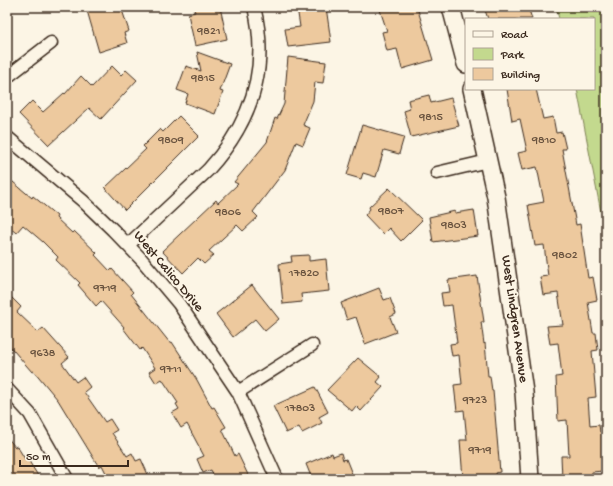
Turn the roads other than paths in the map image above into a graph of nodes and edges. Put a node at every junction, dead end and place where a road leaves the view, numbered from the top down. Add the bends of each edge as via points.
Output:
1 (254, 7) edge
2 (451, 7) edge
3 (51, 43) dead end
4 (465, 60) edge
5 (7, 77) edge
6 (472, 90) edge
7 (7, 137) edge
8 (488, 161) junction
9 (437, 173) dead end
10 (128, 245) junction
11 (312, 345) dead end
12 (7, 388) edge
13 (238, 392) junction
14 (67, 479) edge
15 (277, 479) edge
16 (530, 479) edge

1 - 10 street via 259,36 258,70 250,102 238,131 208,170
2 - 4 street
3 - 5 street
6 - 8 street, West Lindgren Avenue
7 - 10 street, West Calico Drive via 83,201
8 - 9 street
8 - 16 street, West Lindgren Avenue via 496,197 524,392
10 - 13 street, West Calico Drive via 179,304
11 - 13 street
12 - 14 street via 30,414
13 - 15 street, West Calico Drive

